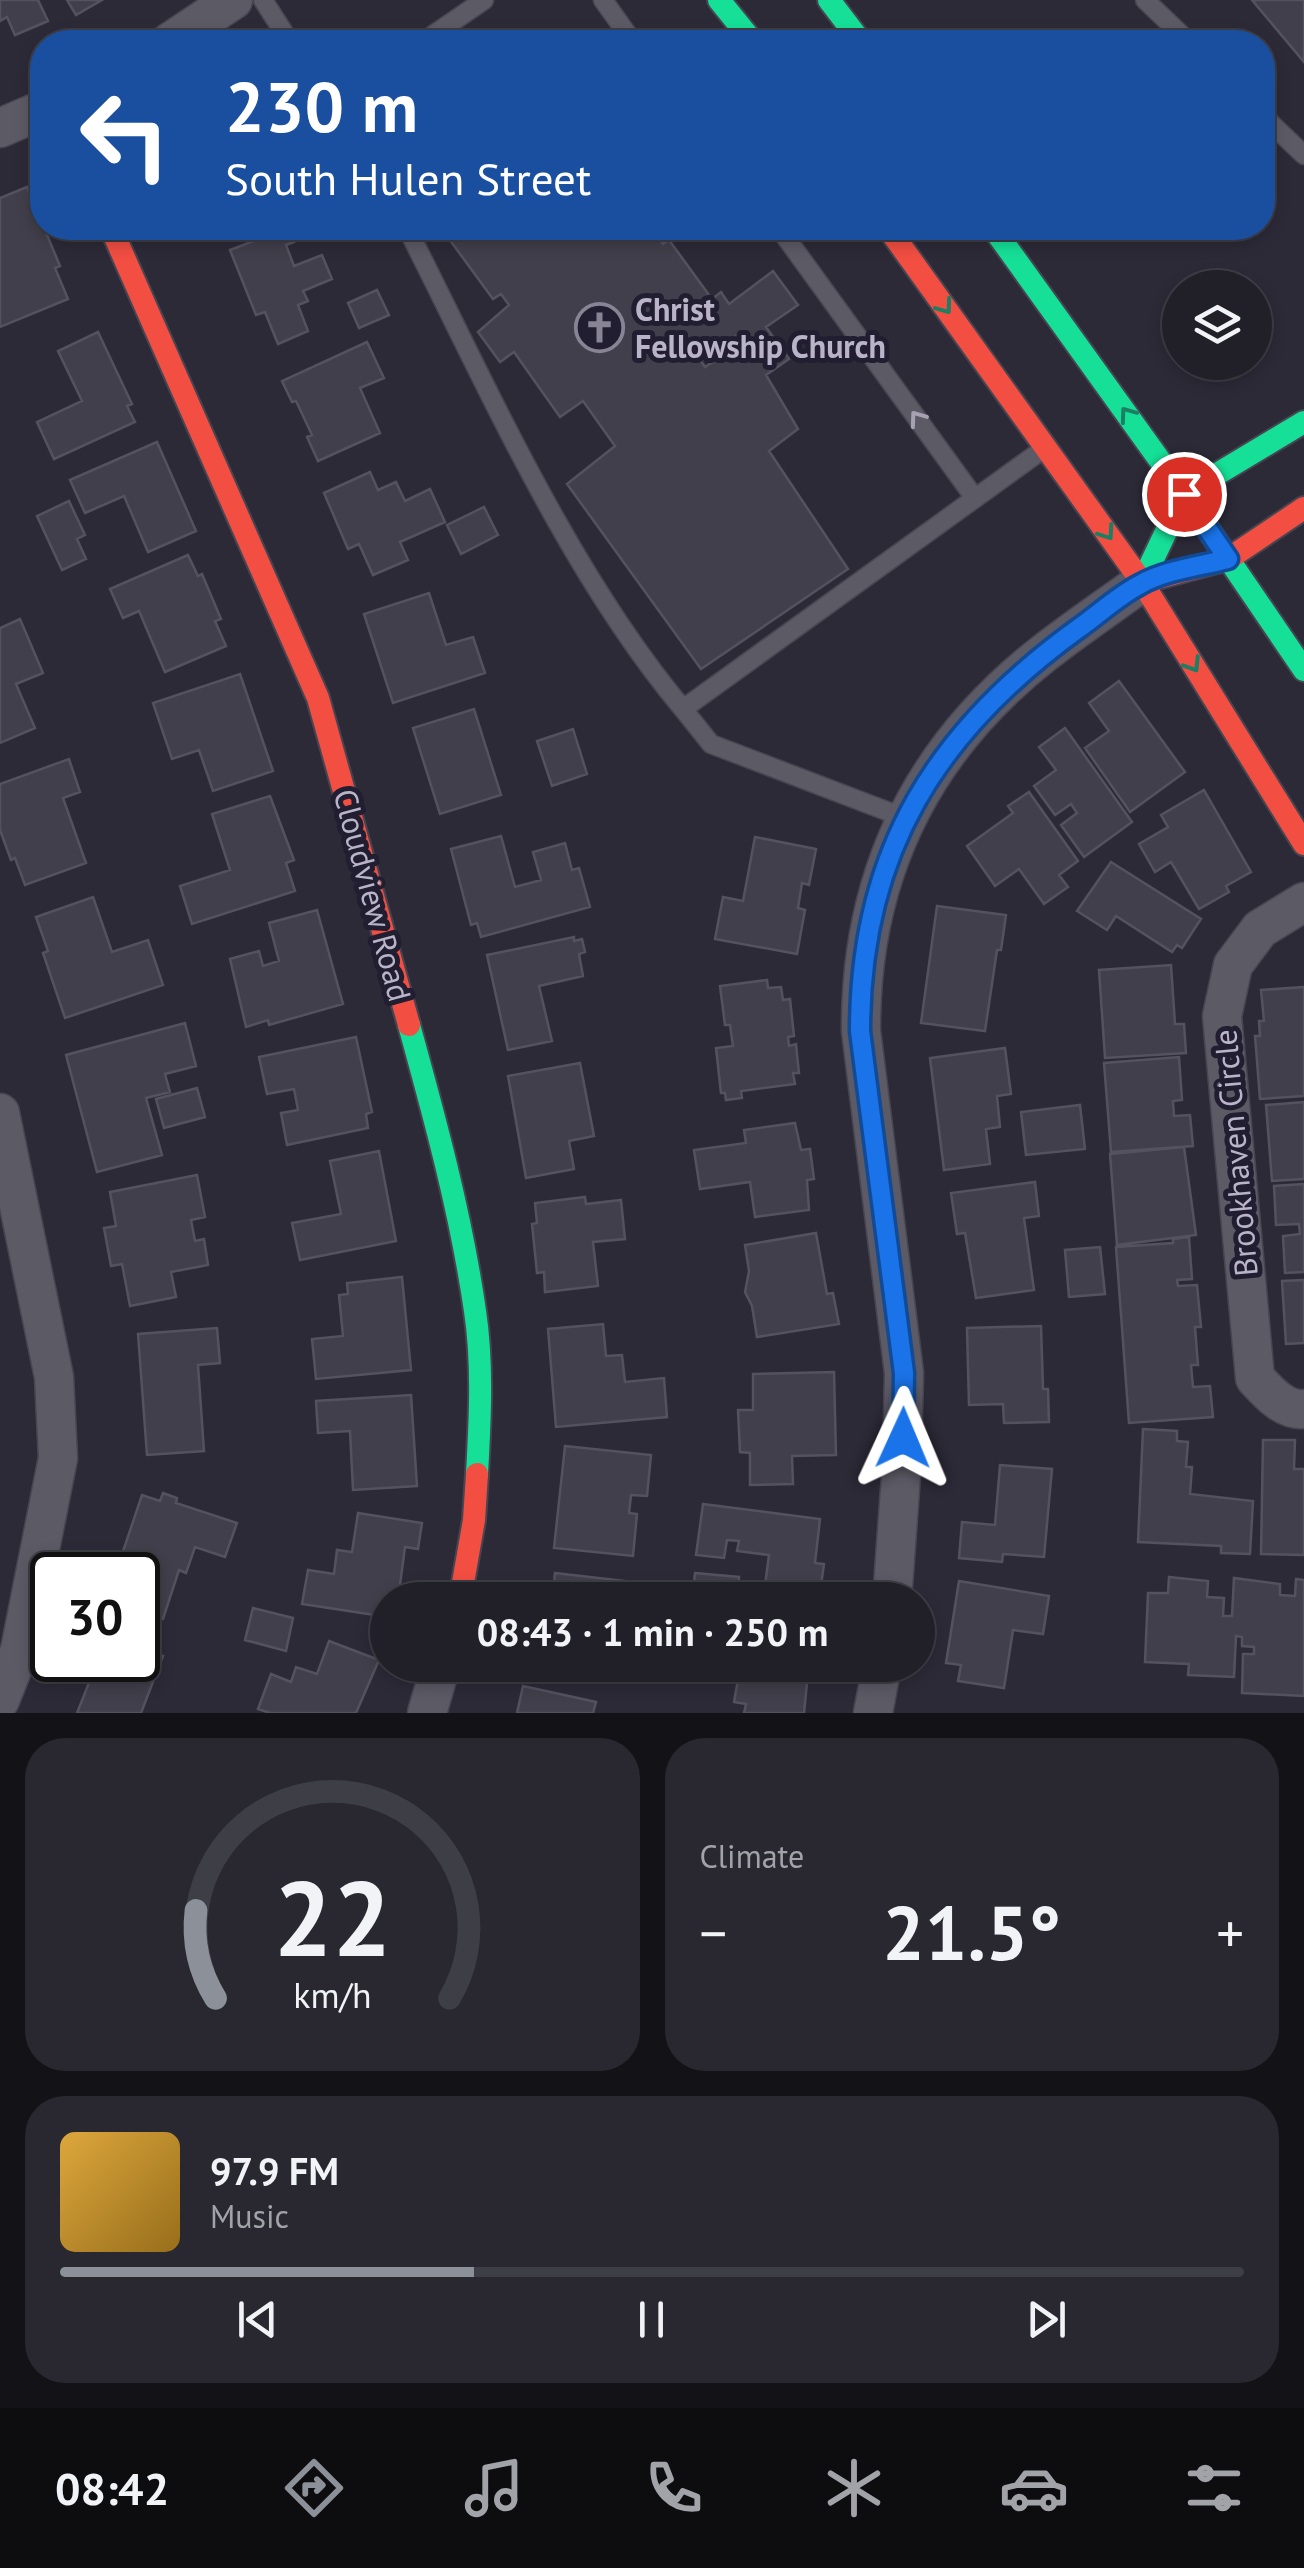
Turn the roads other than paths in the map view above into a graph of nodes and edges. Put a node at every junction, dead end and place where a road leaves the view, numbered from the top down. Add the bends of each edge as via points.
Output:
1 (233, 0) edge
2 (262, 0) edge
3 (484, 0) edge
4 (602, 0) edge
5 (720, 0) edge
6 (830, 0) edge
7 (1145, 0) edge
8 (188, 30) edge
9 (282, 30) edge
10 (440, 30) edge
11 (624, 30) edge
12 (744, 30) edge
13 (852, 30) edge
14 (1176, 30) edge
15 (30, 115) edge
16 (1275, 127) edge
17 (0, 128) edge
18 (1304, 155) edge
19 (115, 240) edge
20 (414, 240) edge
21 (788, 240) edge
22 (897, 240) edge
23 (1002, 240) edge
24 (1304, 422) edge
25 (1046, 447) junction
26 (1184, 494) junction
27 (974, 497) junction
28 (1304, 508) edge
29 (1228, 559) junction
30 (1142, 582) junction
31 (1304, 670) edge
32 (683, 709) junction
33 (905, 818) junction
34 (1304, 844) edge
35 (1304, 902) edge
36 (0, 1113) edge
37 (1304, 1409) edge
38 (463, 1582) edge
39 (893, 1582) edge
40 (436, 1682) edge
41 (878, 1682) edge
42 (0, 1700) edge
43 (426, 1713) edge
44 (872, 1713) edge

1 - 8 street
2 - 9 lane
3 - 10 lane
4 - 11 lane
5 - 12 main road
6 - 13 main road
7 - 14 lane
15 - 17 street
16 - 18 lane
19 - 38 main road, Cloudview Road via 318,698 446,1163 476,1315 479,1431
20 - 32 lane via 570,544
27 -> 21 lane
22 -> 25 main road
26 -> 23 main road
24 - 26 main road
25 - 27 lane
25 -> 30 main road
26 - 29 main road
26 - 30 main road
27 - 32 lane
28 - 29 main road
29 - 30 main road
29 - 31 main road
30 - 33 street via 1043,654 986,707
30 -> 34 main road
32 - 33 lane via 710,744
33 - 39 street via 880,889 860,988 864,1076 904,1373
35 - 37 street, Brookhaven Circle via 1260,929 1233,965 1222,1016 1255,1378 1294,1410
36 - 42 street via 54,1376 58,1458 20,1650
40 - 43 street
41 - 44 street

